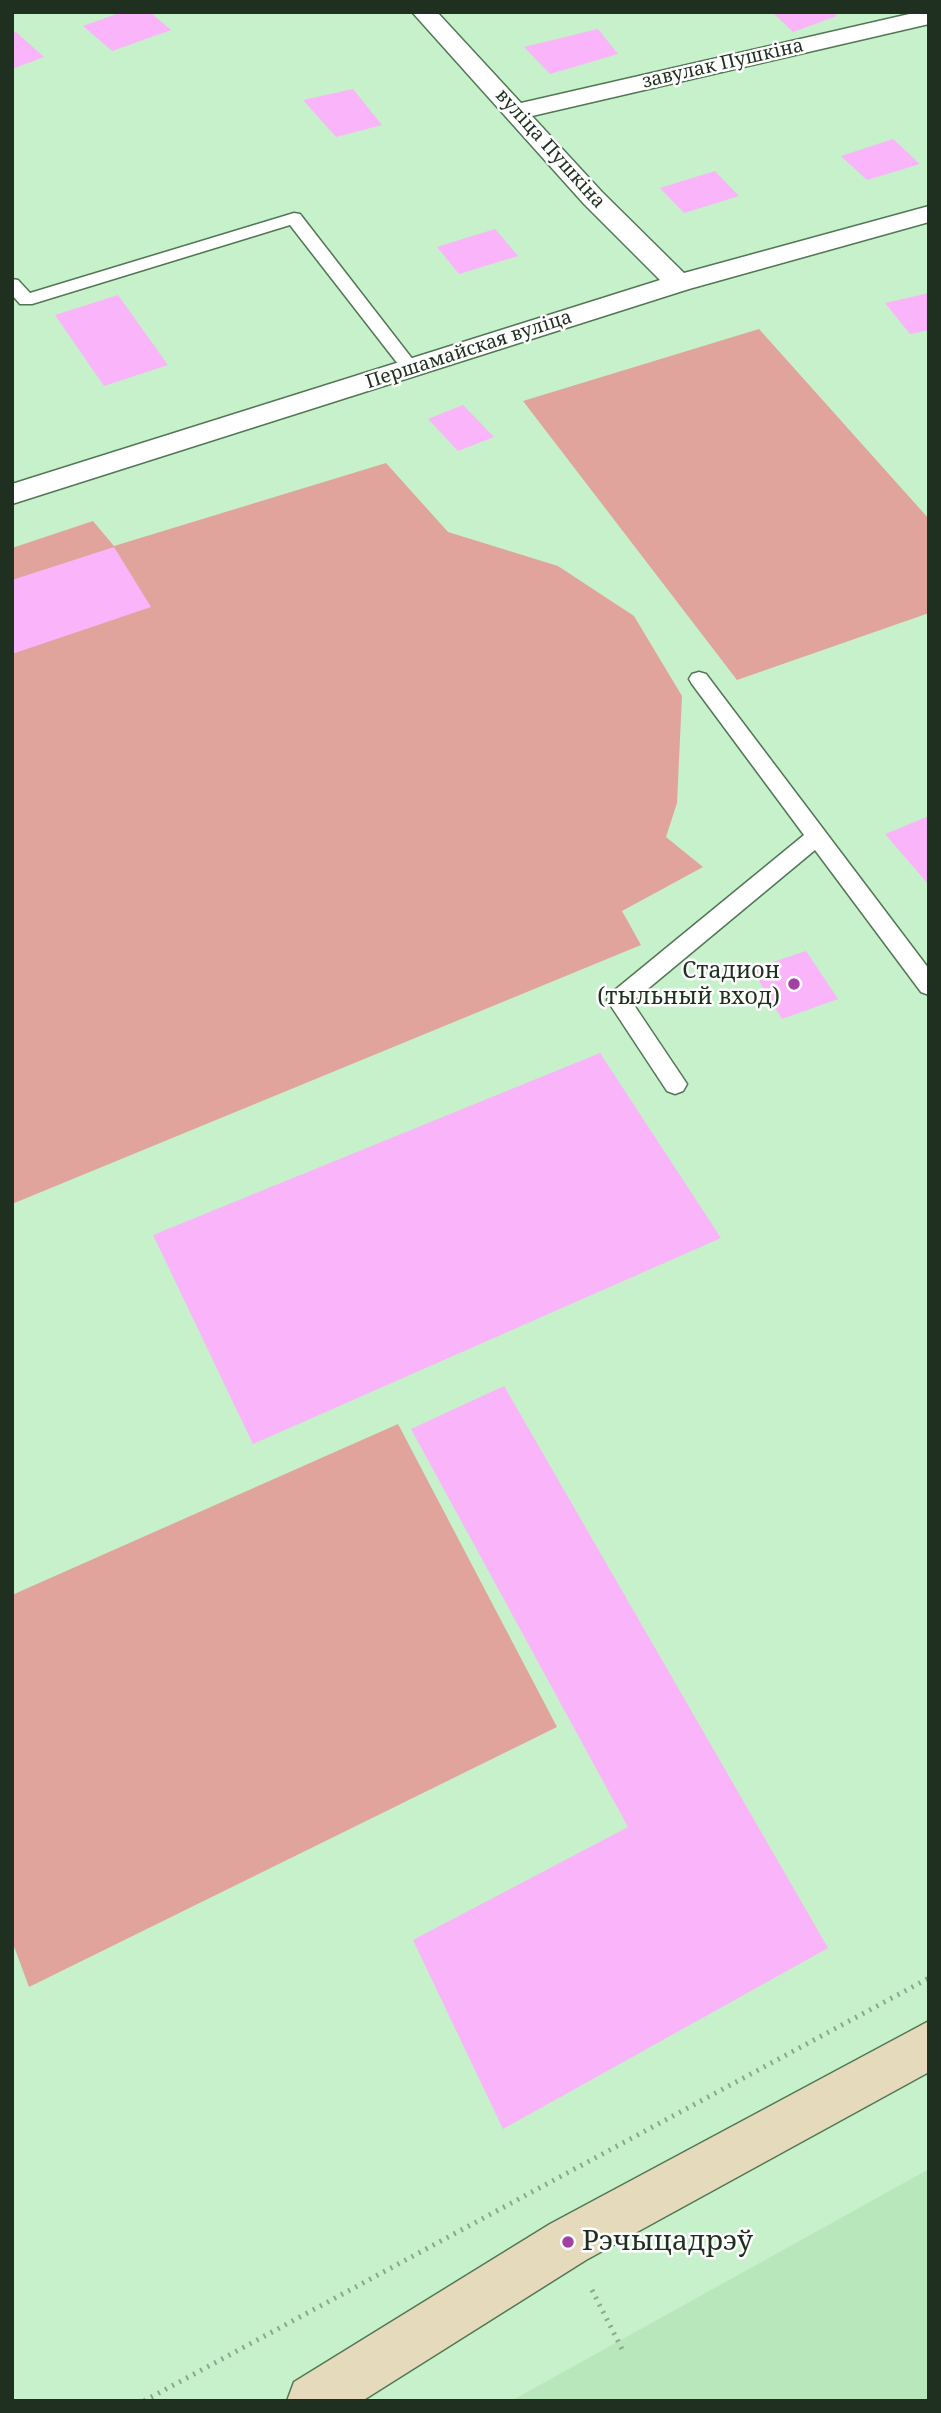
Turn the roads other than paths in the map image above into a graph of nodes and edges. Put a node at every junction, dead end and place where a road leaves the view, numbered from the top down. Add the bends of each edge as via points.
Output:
1 (424, 12) edge
2 (929, 17) edge
3 (517, 111) junction
4 (929, 214) edge
5 (679, 283) junction
6 (12, 284) edge
7 (19, 302) edge
8 (411, 369) junction
9 (12, 494) edge
10 (699, 679) dead end
11 (817, 836) junction
12 (929, 986) edge
13 (676, 1084) dead end
14 (929, 2045) edge
15 (313, 2401) edge

1 - 3 street, вуліца Пушкіна
2 - 3 street, завулак Пушкіна
3 - 5 street, вуліца Пушкіна via 593,198
4 - 5 street, Першамайская вуліца
5 - 8 street, Першамайская вуліца
6 - 7 lane
7 - 8 lane via 294,218
8 - 9 street, Першамайская вуліца
10 - 11 lane
11 - 12 lane
11 - 13 lane via 618,1000
14 - 15 street via 568,2242

